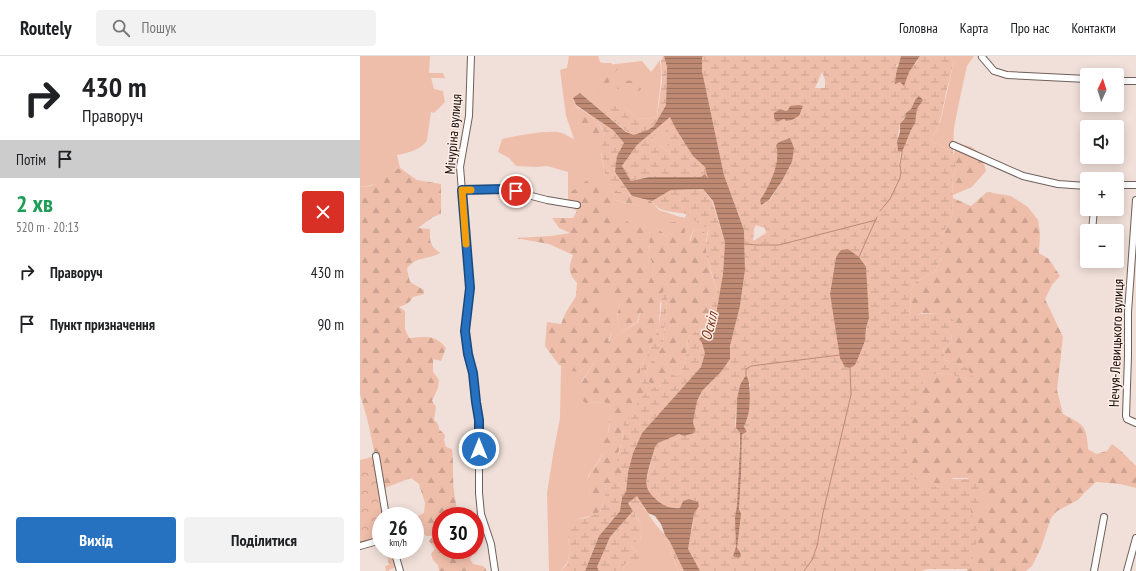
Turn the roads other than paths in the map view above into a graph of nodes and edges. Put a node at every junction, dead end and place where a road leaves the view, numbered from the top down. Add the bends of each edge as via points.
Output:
1 (471, 56) edge
2 (982, 58) dead end
3 (1080, 79) edge
4 (1124, 81) edge
5 (1136, 81) edge
6 (953, 145) dead end
7 (1124, 185) edge
8 (1136, 185) edge
9 (1080, 186) edge
10 (462, 190) junction
11 (1136, 200) edge
12 (577, 205) dead end
13 (1136, 423) edge
14 (376, 456) dead end
15 (384, 507) edge
16 (1104, 517) dead end
17 (1136, 538) edge
18 (372, 543) edge
19 (360, 546) edge
20 (397, 559) edge
21 (400, 571) edge
22 (495, 571) edge
23 (1094, 571) edge
24 (1127, 571) edge

1 - 10 street, Мічуріна вулиця via 469,116 460,167
2 - 3 street via 994,71 1007,75
4 - 5 street
6 - 9 street via 1023,176
7 - 8 street
10 - 12 street via 505,189
10 - 22 street, Мічуріна вулиця via 470,288 465,331 479,420 479,493 481,514 491,544
11 - 13 street, Нечуя-Левицького вулиця via 1128,312 1126,416
14 - 15 street
16 - 23 street
17 - 24 street
18 - 19 street
20 - 21 street

